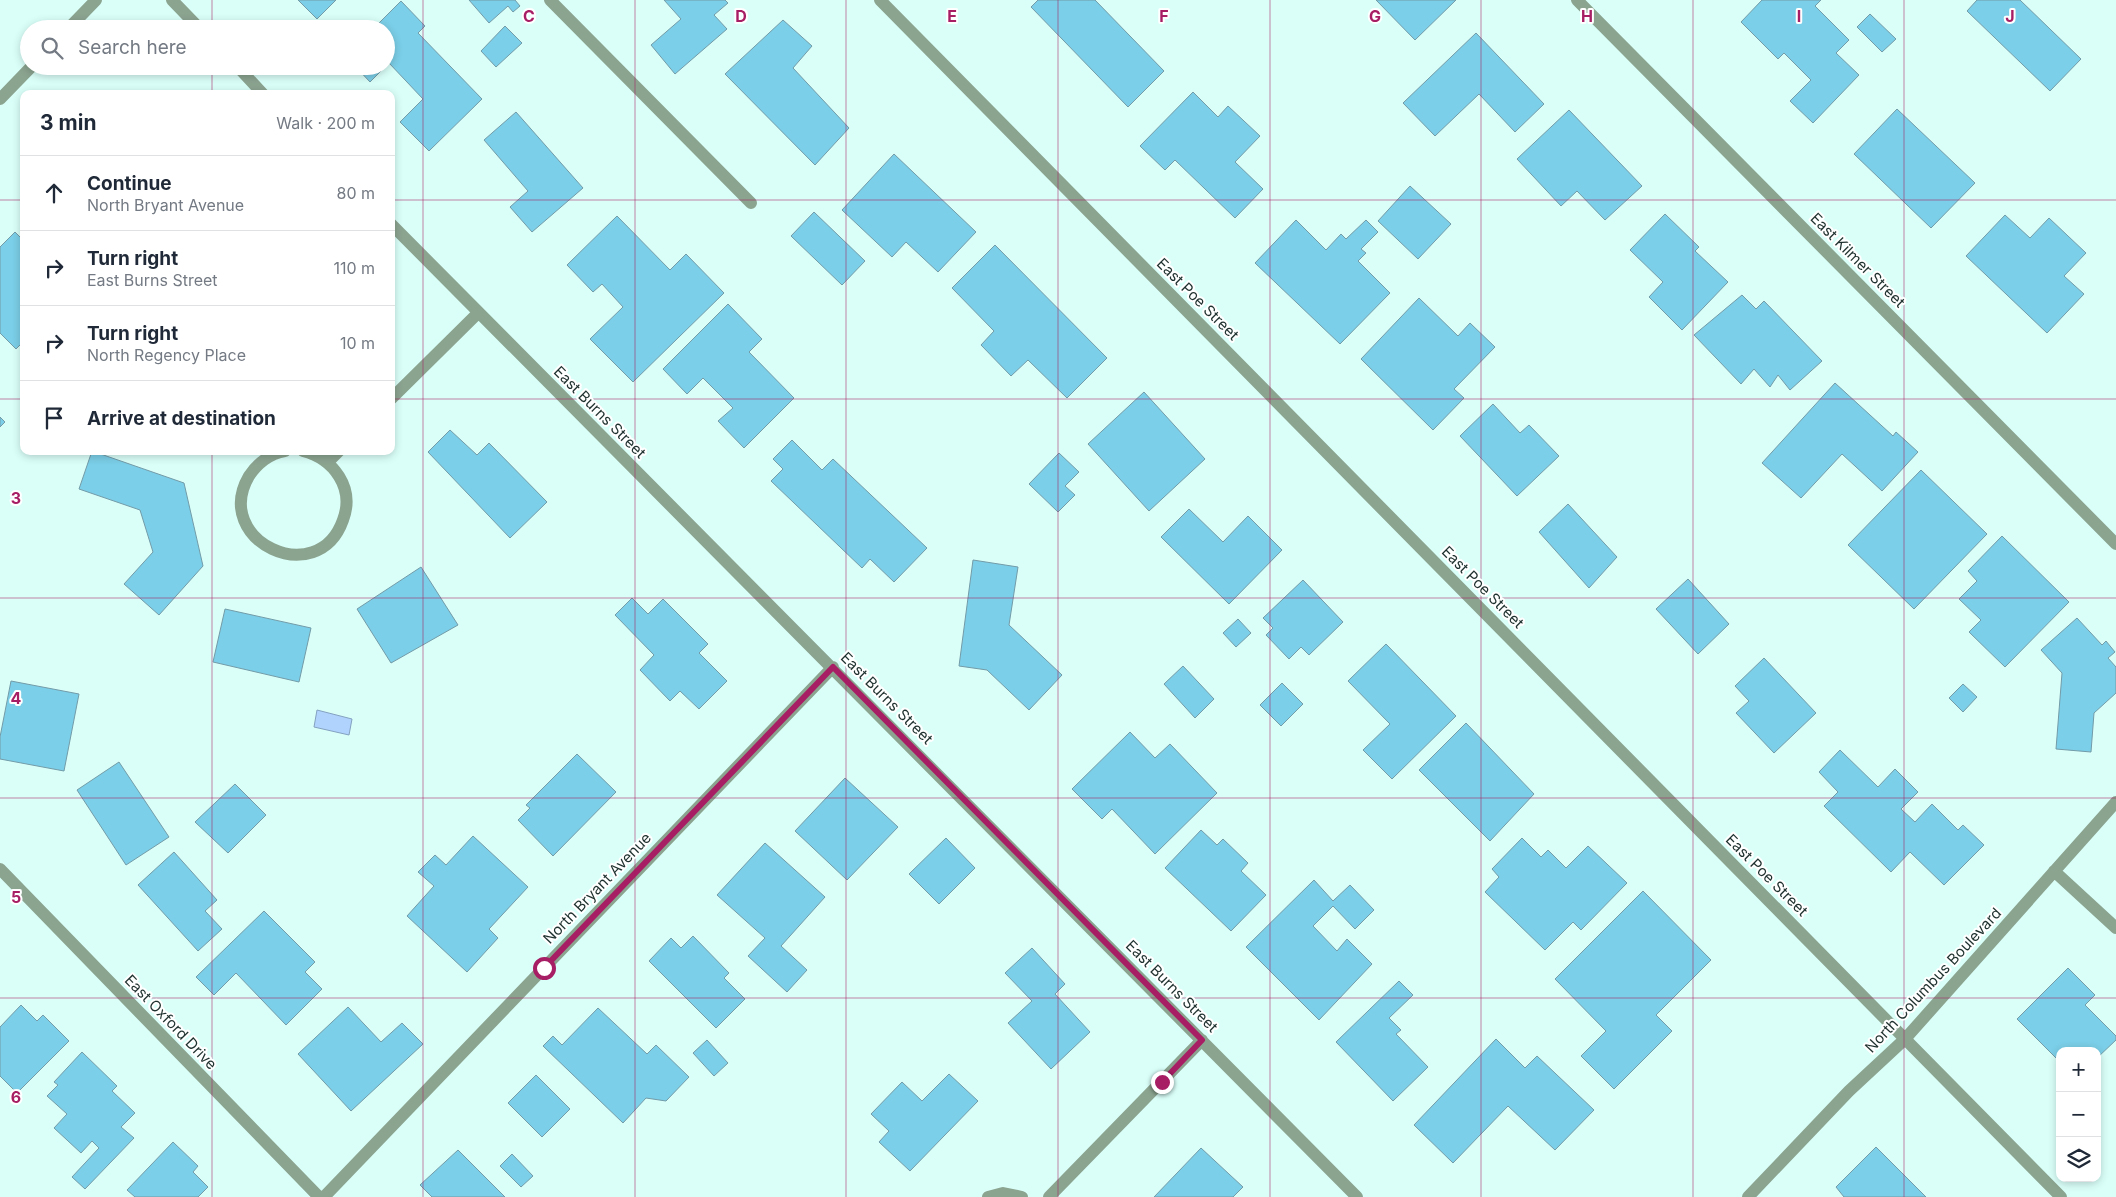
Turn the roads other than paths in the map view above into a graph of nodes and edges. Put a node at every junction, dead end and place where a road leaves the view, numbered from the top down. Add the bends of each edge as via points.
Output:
1 (96, 0) edge
2 (172, 0) edge
3 (550, 0) edge
4 (880, 0) edge
5 (1577, 0) edge
6 (77, 20) edge
7 (191, 20) edge
8 (23, 75) edge
9 (246, 75) edge
10 (260, 90) edge
11 (0, 99) edge
12 (751, 203) dead end
13 (395, 228) edge
14 (478, 313) junction
15 (395, 395) edge
16 (274, 455) edge
17 (312, 455) edge
18 (335, 455) edge
19 (328, 462) junction
20 (2116, 544) edge
21 (833, 667) junction
22 (2116, 802) edge
23 (0, 869) edge
24 (2054, 871) junction
25 (2116, 928) edge
26 (1905, 1039) junction
27 (1202, 1040) junction
28 (319, 1197) edge
29 (324, 1197) edge
30 (988, 1197) edge
31 (1022, 1197) edge
32 (1050, 1197) edge
33 (1357, 1197) edge
34 (1748, 1197) edge
35 (2061, 1197) edge

1 - 6 street
2 - 7 street
3 - 12 street
4 - 26 street, East Poe Street
5 - 20 street, East Kilmer Street
8 - 11 street
9 - 10 street
13 - 14 street, East Burns Street
14 - 15 street
14 - 21 street, East Burns Street
16 - 19 street via 254,468 246,483 241,499 243,516 262,544 278,553 296,556 314,552 329,543 340,529 346,512 346,493 340,476
17 - 19 street
18 - 19 street
21 - 27 street, East Burns Street
21 - 29 street, North Bryant Avenue
22 - 24 street, North Columbus Boulevard
23 - 28 street, East Oxford Drive
24 - 25 street
24 - 26 street, North Columbus Boulevard
26 - 34 street, North Columbus Boulevard via 1849,1091
26 - 35 street, East Poe Street
27 - 32 street
27 - 33 street, East Burns Street
30 - 31 street via 1003,1193

